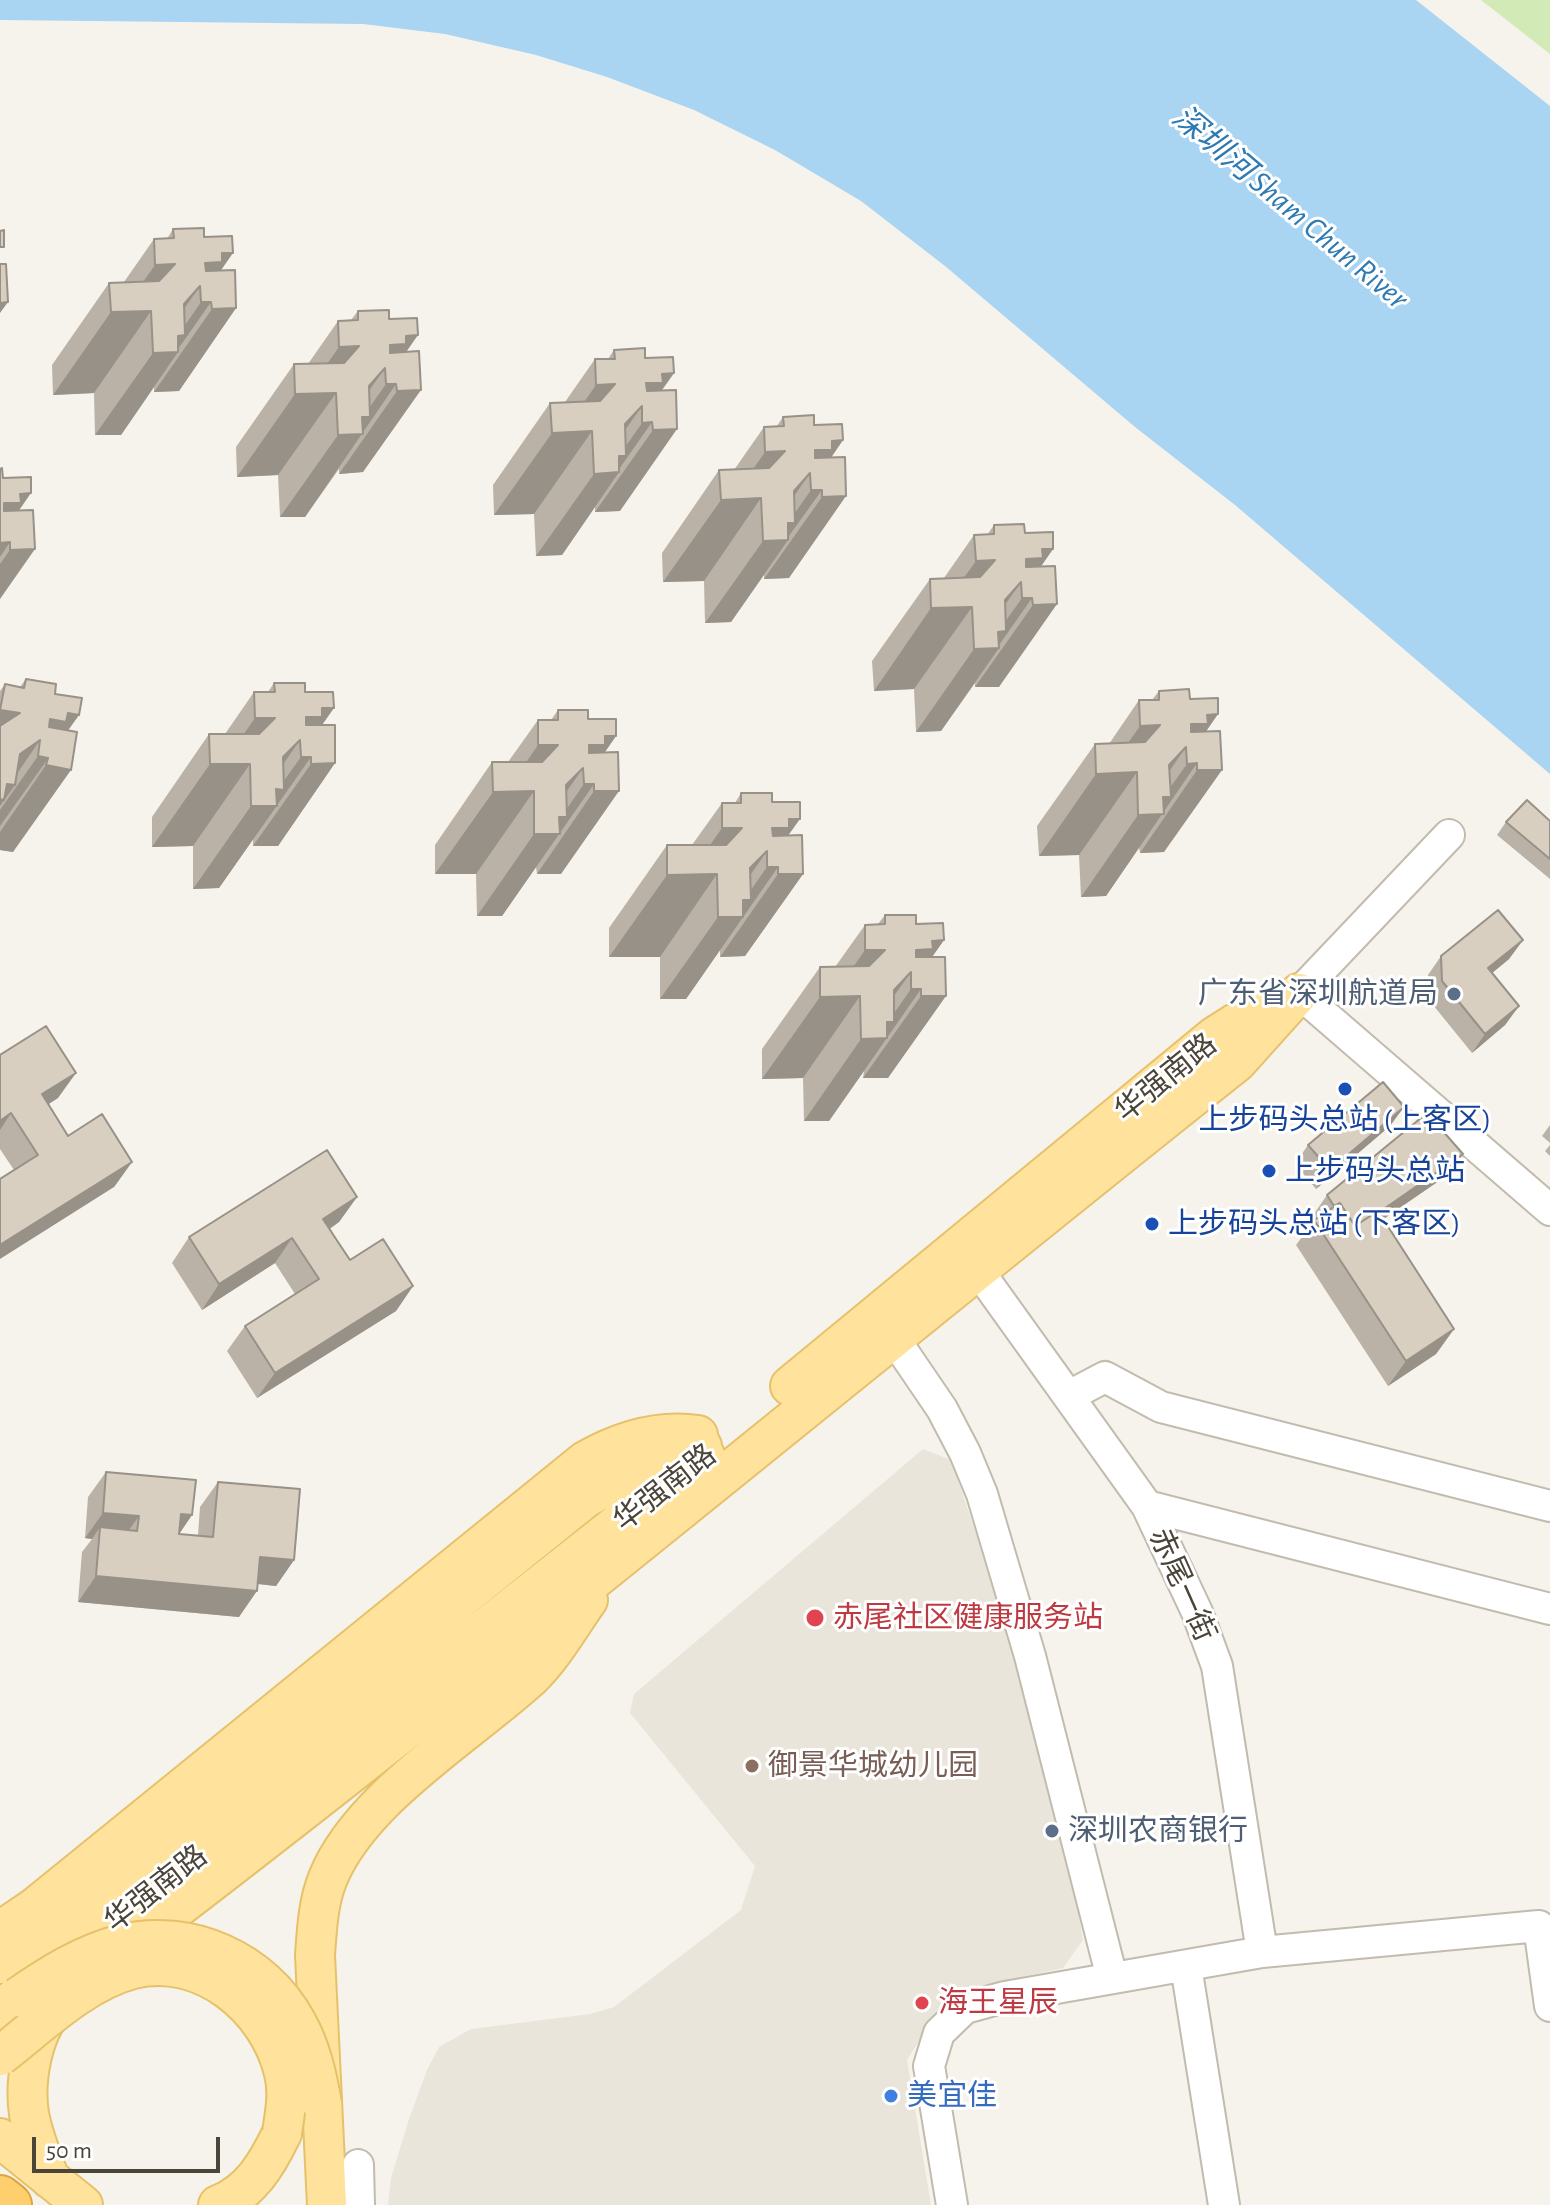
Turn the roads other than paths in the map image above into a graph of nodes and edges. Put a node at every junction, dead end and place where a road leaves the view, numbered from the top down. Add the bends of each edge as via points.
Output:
1 (1449, 835) dead end
2 (1299, 993) junction
3 (1550, 1210) edge
4 (977, 1269) junction
5 (893, 1337) junction
6 (1069, 1396) junction
7 (724, 1440) junction
8 (1147, 1506) junction
9 (1550, 1506) edge
10 (621, 1557) junction
11 (1550, 1609) edge
12 (0, 1931) edge
13 (1262, 1952) junction
14 (0, 1964) edge
15 (1186, 1966) junction
16 (1112, 1978) junction
17 (9, 2004) edge
18 (1550, 2006) edge
19 (0, 2056) edge
20 (322, 2104) junction
21 (0, 2138) edge
22 (358, 2165) dead end
23 (50, 2179) junction
24 (0, 2198) edge
25 (9, 2205) edge
26 (83, 2205) edge
27 (218, 2205) edge
28 (327, 2205) edge
29 (359, 2205) edge
30 (952, 2205) edge
31 (1224, 2205) edge

1 - 2 street
2 - 3 street
2 - 4 main road, 华强南路 via 1237,1062
2 - 7 main road, 华强南路 via 1215,1036
4 - 5 main road, 华强南路
4 - 6 street, 赤尾一街
5 - 10 main road, 华强南路
5 - 16 street via 942,1409 982,1494 1030,1656
6 - 8 street, 赤尾一街
6 - 9 street via 1105,1377 1161,1407
7 - 12 main road via 661,1433 620,1443 585,1461
7 - 14 main road via 665,1457 586,1498
7 - 17 main road, 华强南路, bridge
8 - 11 street
8 - 13 street, 赤尾一街 via 1217,1666
10 - 20 main road, bridge via 531,1676 388,1796 340,1854 321,1902 315,1955
10 - 23 main road, 华强南路 via 76,1985 50,2013 36,2042 28,2093 33,2134
13 - 15 street
13 - 18 street via 1539,1926
15 - 16 street
15 - 31 street
16 - 30 street via 965,2008 939,2033 929,2066
17 - 20 main road, bridge via 71,1964 121,1945 149,1940 202,1946 236,1959 277,1994 307,2044
19 - 27 main road, 华强南路, bridge via 92,1987 136,1968 190,1971 229,1989 264,2027 284,2073 287,2100 282,2133 268,2163 251,2183
20 - 28 main road
21 - 23 main road
22 - 29 street
23 - 26 main road
24 - 25 highway

